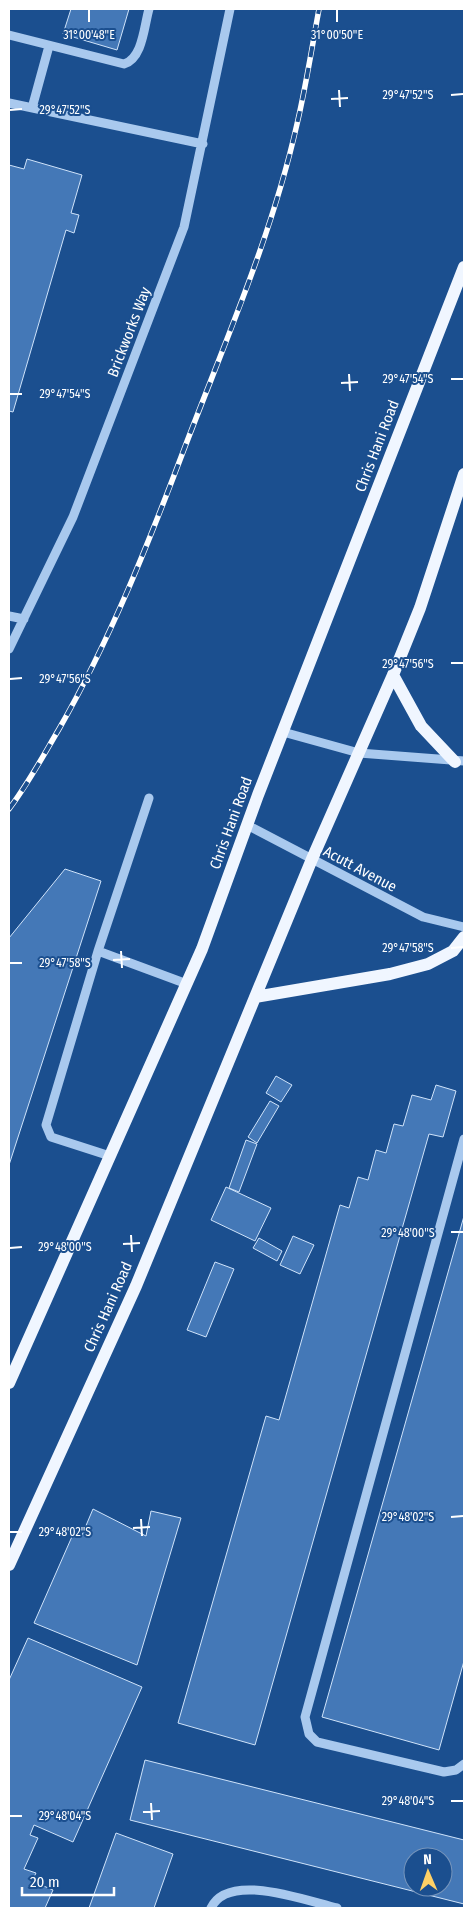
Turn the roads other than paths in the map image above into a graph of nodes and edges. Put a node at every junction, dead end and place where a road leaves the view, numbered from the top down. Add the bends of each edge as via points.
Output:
1 (149, 9) edge
2 (230, 9) edge
3 (9, 35) edge
4 (49, 46) junction
5 (9, 103) edge
6 (32, 108) junction
7 (203, 144) junction
8 (464, 267) edge
9 (464, 474) edge
10 (9, 616) edge
11 (24, 619) junction
12 (9, 649) edge
13 (393, 675) junction
14 (283, 732) junction
15 (359, 753) junction
16 (460, 762) edge
17 (148, 798) dead end
18 (247, 825) junction
19 (312, 859) junction
20 (464, 927) edge
21 (464, 937) edge
22 (98, 951) junction
23 (187, 984) junction
24 (255, 997) junction
25 (464, 1139) edge
26 (110, 1156) junction
27 (9, 1383) edge
28 (9, 1565) edge
29 (464, 1764) edge
30 (212, 1908) edge
31 (337, 1908) edge

1 - 4 street via 137,54 124,64
2 - 7 street, Brickworks Way
3 - 4 street
4 - 6 street
5 - 6 street
6 - 7 street
7 - 11 street, Brickworks Way via 184,227 74,517
8 - 14 main road, Chris Hani Road
9 - 13 main road, Chris Hani Road via 420,608
10 - 11 street
11 - 12 street, Brickworks Way
13 - 15 main road, Chris Hani Road
13 - 16 main road via 422,726
14 - 15 street
14 - 18 main road, Chris Hani Road
15 - 16 street
15 - 19 main road, Chris Hani Road
17 - 22 street
18 - 19 street, Acutt Avenue
18 - 23 main road, Chris Hani Road
19 - 20 street, Acutt Avenue via 423,917
19 - 24 main road, Chris Hani Road
21 - 24 main road via 453,951 428,964 390,974
22 - 23 street
22 - 26 street via 46,1126 51,1137
23 - 26 main road, Chris Hani Road
24 - 28 main road, Chris Hani Road via 136,1286
25 - 29 street via 305,1717 309,1734 317,1742 444,1772 456,1770
26 - 27 main road, Chris Hani Road
30 - 31 street via 215,1901 227,1893 256,1889

